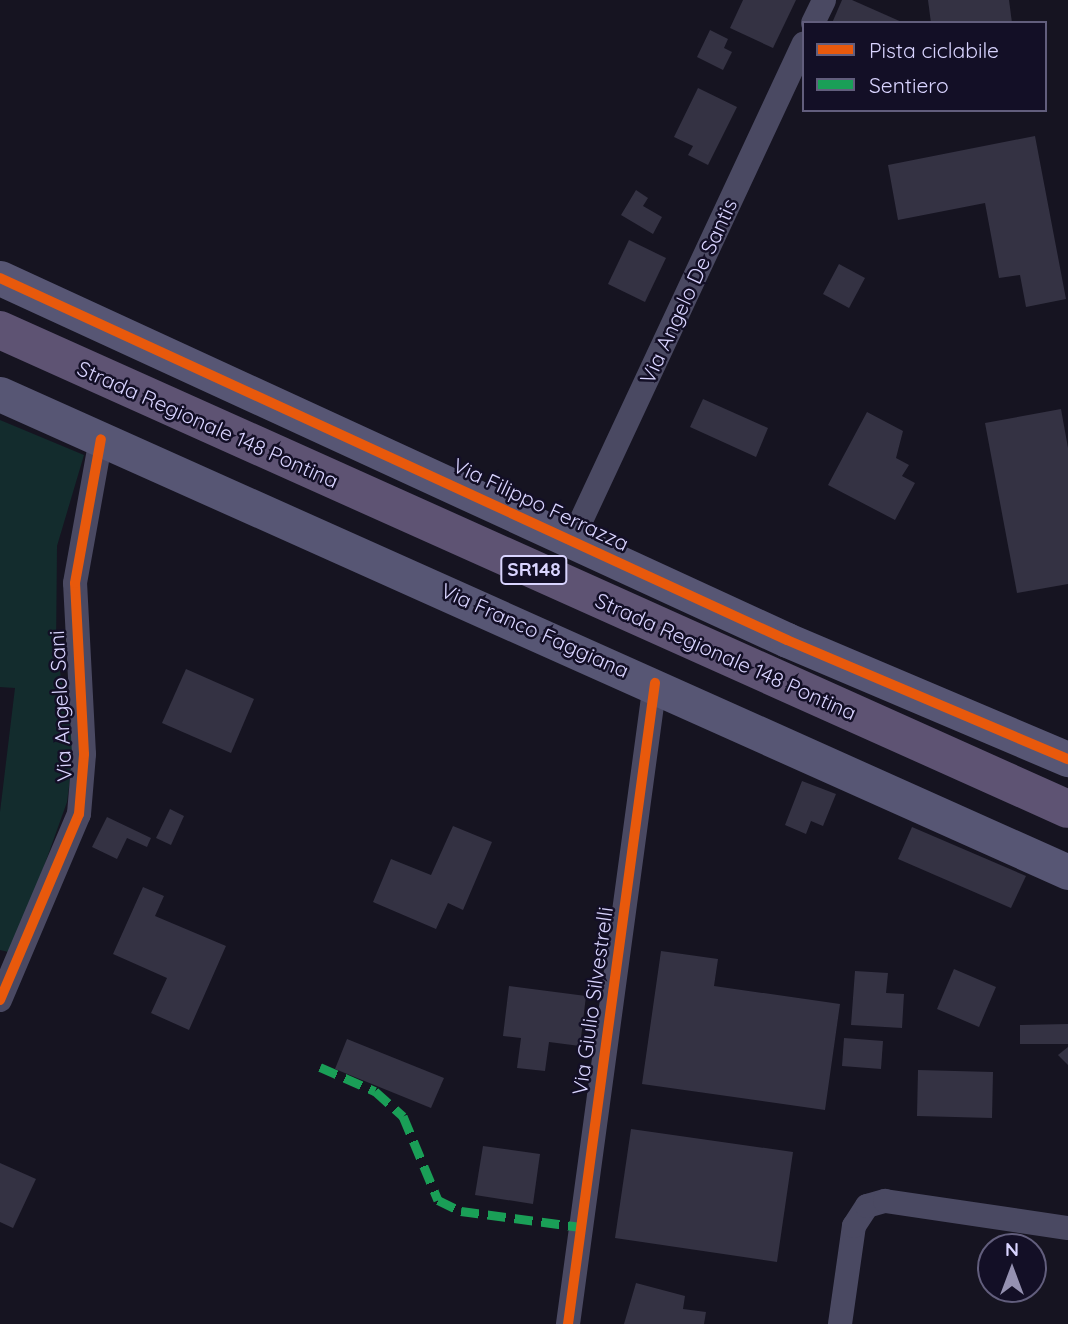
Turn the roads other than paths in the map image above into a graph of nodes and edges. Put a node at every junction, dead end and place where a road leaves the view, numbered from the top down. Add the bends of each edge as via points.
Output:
1 (824, 0) edge
2 (814, 21) edge
3 (802, 47) edge
4 (0, 278) edge
5 (0, 331) edge
6 (0, 394) edge
7 (101, 439) junction
8 (572, 540) junction
9 (655, 683) junction
10 (1068, 759) edge
11 (1068, 809) edge
12 (1068, 872) edge
13 (0, 1000) edge
14 (1068, 1228) edge
15 (568, 1324) edge
16 (839, 1324) edge

1 - 2 street
3 - 8 street, Via Angelo De Santis
4 - 8 street, Via Filippo Ferrazza
5 - 11 main road, Strada Regionale 148 Pontina / SR148
6 - 7 street, Via Franco Faggiana
7 - 9 street, Via Franco Faggiana
7 - 13 street, Via Angelo Sani via 75,583 84,754 79,814
8 - 10 street, Via Filippo Ferrazza
9 - 12 street, Via Franco Faggiana
9 - 15 street, Via Giulio Silvestrelli
14 - 16 street via 885,1201 867,1206 854,1226

